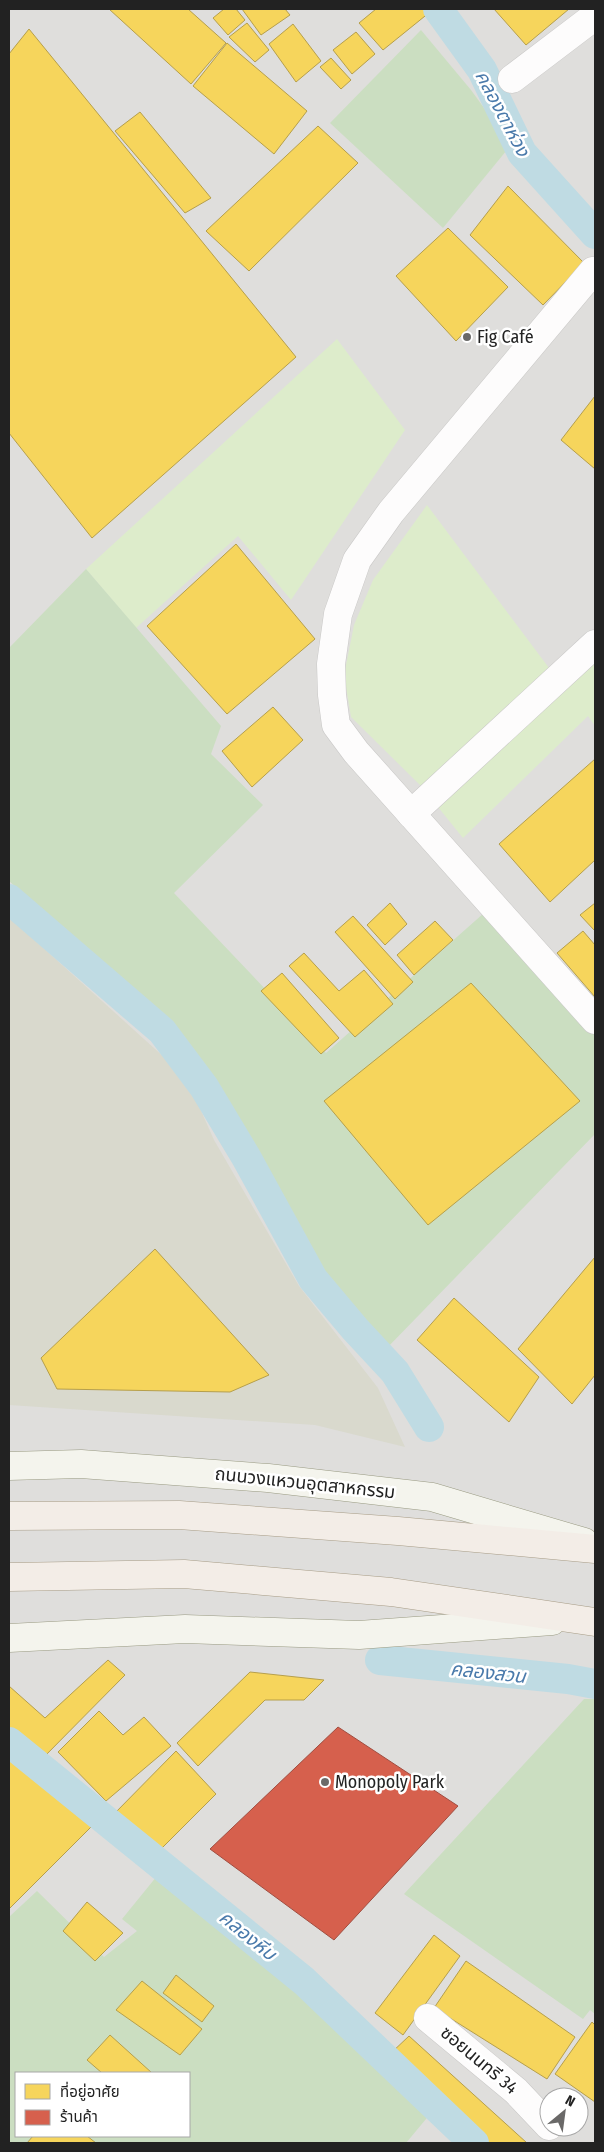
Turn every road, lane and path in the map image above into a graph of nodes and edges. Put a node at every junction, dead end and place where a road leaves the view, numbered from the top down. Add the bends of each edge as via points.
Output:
1 (595, 16) edge
2 (512, 79) dead end
3 (594, 271) dead end
4 (595, 644) edge
5 (411, 814) junction
6 (595, 1020) edge
7 (9, 1466) edge
8 (9, 1516) edge
9 (595, 1547) edge
10 (9, 1577) edge
11 (588, 1621) edge
12 (9, 1638) edge
13 (428, 2018) dead end
14 (539, 2116) edge

1 - 2 street
3 - 5 street via 391,512 357,560 338,614 330,664 336,724 356,752
4 - 5 street
5 - 6 street
7 - 9 main road, ถนนวงแหวนอุตสาหกรรม via 81,1464 248,1476 432,1497
8 - 9 main road, ถนนวงแหวนอุตสาหกรรม via 179,1515
10 - 11 main road via 184,1574 391,1592
11 - 12 main road via 359,1635 185,1629
13 - 14 street, ซอยนนทรี 34 via 516,2091

